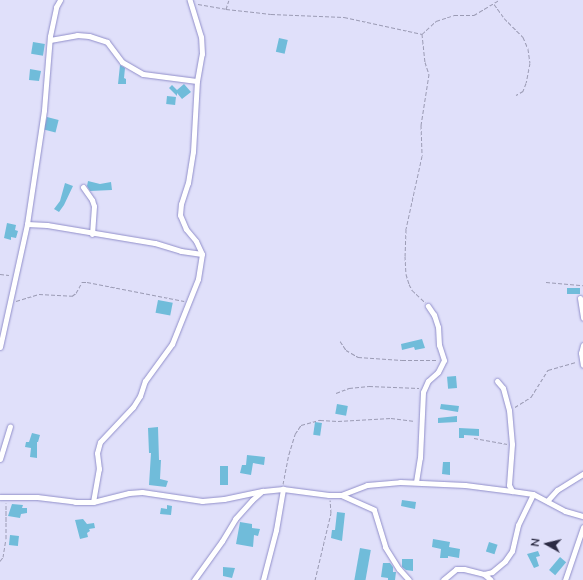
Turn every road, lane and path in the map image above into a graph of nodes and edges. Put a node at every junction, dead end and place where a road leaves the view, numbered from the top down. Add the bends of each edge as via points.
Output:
1 (60, 0) edge
2 (228, 0) edge
3 (499, 0) edge
4 (191, 1) edge
5 (494, 4) junction
6 (226, 9) junction
7 (422, 34) junction
8 (50, 40) junction
9 (197, 81) junction
10 (516, 95) dead end
11 (83, 187) dead end
12 (27, 224) junction
13 (92, 234) junction
14 (202, 254) junction
15 (0, 274) edge
16 (15, 276) junction
17 (546, 282) dead end
18 (583, 284) edge
19 (580, 298) dead end
20 (188, 302) junction
21 (8, 305) junction
22 (428, 306) joint
23 (583, 318) edge
24 (340, 342) dead end
25 (583, 345) edge
26 (0, 347) edge
27 (444, 360) junction
28 (582, 363) edge
29 (497, 381) dead end
30 (424, 388) junction
31 (336, 393) dead end
32 (509, 410) junction
33 (421, 423) junction
34 (10, 427) dead end
35 (474, 438) dead end
36 (512, 444) junction
37 (0, 459) edge
38 (583, 474) edge
39 (416, 482) junction
40 (283, 489) junction
41 (263, 491) junction
42 (512, 491) junction
43 (533, 494) junction
44 (341, 495) junction
45 (329, 496) junction
46 (0, 497) edge
47 (6, 498) junction
48 (547, 501) junction
49 (93, 502) junction
50 (583, 516) edge
51 (583, 527) edge
52 (0, 561) edge
53 (484, 574) junction
54 (194, 580) edge
55 (263, 580) edge
56 (315, 580) edge
57 (408, 580) edge
58 (443, 580) edge
59 (490, 580) edge
60 (565, 580) edge

1 - 8 street via 56,7
2 - 6 path
3 - 5 path
4 - 6 path
4 - 9 street via 202,46
5 - 7 path via 474,15 454,15 436,21
5 - 10 path via 523,37 528,49 530,63 526,84 523,91
6 - 7 path via 344,17
7 - 22 path via 429,74 421,124 422,156 411,197 405,256 409,284
8 - 9 street via 77,35 89,36 107,42 122,62 143,74
8 - 12 street via 44,110
9 - 14 street via 193,152 180,215
11 - 13 street via 94,206
12 - 13 street via 47,225
12 - 16 street
13 - 14 street via 155,243
14 - 20 street via 198,279
15 - 16 path
16 - 21 street
17 - 18 path
19 - 23 street
20 - 21 path via 82,282 72,296 39,294 23,297
20 - 49 street via 172,344 145,381 136,402 100,442 96,453 99,469
21 - 26 street
22 - 27 street via 438,327 439,345
24 - 27 path via 346,350 358,357
25 - 28 street via 580,353
27 - 30 street via 438,372
28 - 32 path via 551,368 531,397
29 - 32 street
30 - 31 path via 369,386 349,388
30 - 33 street
32 - 36 street
33 - 39 street
33 - 40 path via 410,419 391,418 320,420 301,425 295,434 289,454
34 - 37 street
35 - 36 path
36 - 42 street via 509,479
38 - 48 street via 557,490
39 - 42 street
39 - 44 street via 367,485
40 - 41 street
40 - 45 street
40 - 55 street
41 - 49 street via 202,501 142,492
41 - 54 street via 235,519 222,542
42 - 43 street
43 - 48 street
43 - 53 street via 518,525 509,556 492,572
44 - 45 street
44 - 57 street via 374,510 385,547
45 - 56 path via 330,513
46 - 47 street
47 - 49 street via 37,497
47 - 52 path via 6,539
48 - 50 street via 565,511
51 - 60 street
53 - 58 street via 456,569
53 - 59 street

